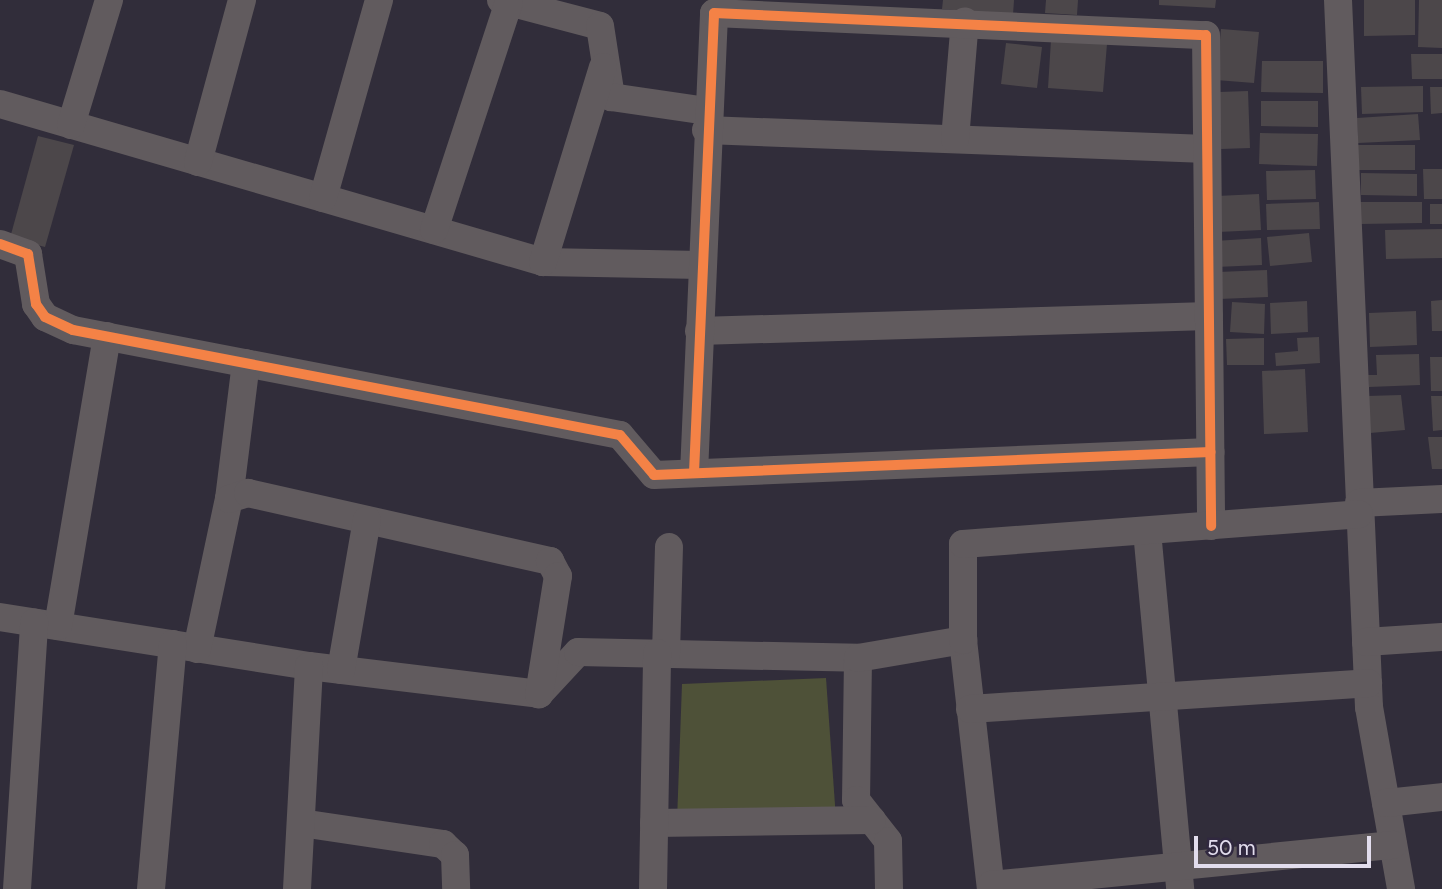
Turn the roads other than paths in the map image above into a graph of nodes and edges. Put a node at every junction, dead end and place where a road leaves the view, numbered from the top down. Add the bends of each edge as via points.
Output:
1 (109, 0) edge
2 (242, 0) edge
3 (379, 0) edge
4 (1338, 0) edge
5 (505, 1) edge
6 (965, 21) junction
7 (605, 61) junction
8 (0, 104) edge
9 (706, 121) junction
10 (71, 125) junction
11 (955, 139) junction
12 (1207, 149) junction
13 (198, 162) junction
14 (323, 198) junction
15 (434, 230) junction
16 (0, 244) edge
17 (543, 262) junction
18 (701, 265) junction
19 (1209, 316) junction
20 (699, 331) junction
21 (107, 336) junction
22 (246, 363) junction
23 (1212, 452) junction
24 (695, 473) junction
25 (229, 499) junction
26 (1442, 499) edge
27 (1359, 509) junction
28 (367, 520) junction
29 (1211, 526) junction
30 (1147, 531) junction
31 (669, 547) dead end
32 (0, 617) edge
33 (46, 624) junction
34 (1442, 637) edge
35 (963, 640) junction
36 (1366, 642) junction
37 (185, 646) junction
38 (662, 654) junction
39 (858, 658) junction
40 (309, 666) junction
41 (341, 670) junction
42 (1368, 683) junction
43 (539, 694) junction
44 (1164, 697) junction
45 (970, 709) junction
46 (1442, 797) edge
47 (1386, 803) junction
48 (872, 820) junction
49 (301, 823) junction
50 (654, 823) junction
51 (1393, 845) junction
52 (1179, 876) edge
53 (991, 887) edge
54 (17, 889) edge
55 (151, 889) edge
56 (297, 889) edge
57 (456, 889) edge
58 (653, 889) edge
59 (889, 889) edge
60 (1401, 889) edge

1 - 10 street
2 - 13 street
3 - 14 street
4 - 27 street
5 - 7 street via 600,26
5 - 15 street
6 - 9 street via 714,13
6 - 11 street
6 - 12 street via 1206,36
7 - 9 street via 611,97
7 - 17 street
8 - 10 street
9 - 11 street
9 - 18 street
10 - 13 street
11 - 12 street
12 - 19 street
13 - 14 street
14 - 15 street
15 - 17 street
16 - 21 street via 28,254 36,304 45,317
17 - 18 street
18 - 20 street
19 - 20 street
19 - 23 street
20 - 24 street
21 - 22 street
21 - 33 street
22 - 24 street via 620,435 654,475
22 - 25 street
23 - 24 street
23 - 29 street
25 - 28 street via 248,493
25 - 37 street
26 - 27 street
27 - 29 street
27 - 36 street
28 - 41 street
28 - 43 street via 555,565
29 - 30 street
30 - 35 street via 963,544
30 - 44 street
31 - 38 street
32 - 33 street
33 - 37 street
33 - 54 street
34 - 36 street
35 - 39 street
35 - 45 street
36 - 42 street
37 - 40 street
37 - 55 street
38 - 39 street
38 - 43 street via 578,652
38 - 50 street
39 - 48 street via 856,800
40 - 41 street
40 - 49 street
41 - 43 street
42 - 44 street
42 - 47 street
44 - 45 street
44 - 52 street
45 - 53 street
46 - 47 street
47 - 51 street
48 - 50 street
48 - 59 street via 888,841
49 - 56 street
49 - 57 street via 443,844 455,855
50 - 58 street
51 - 52 street
51 - 60 street
52 - 53 street

